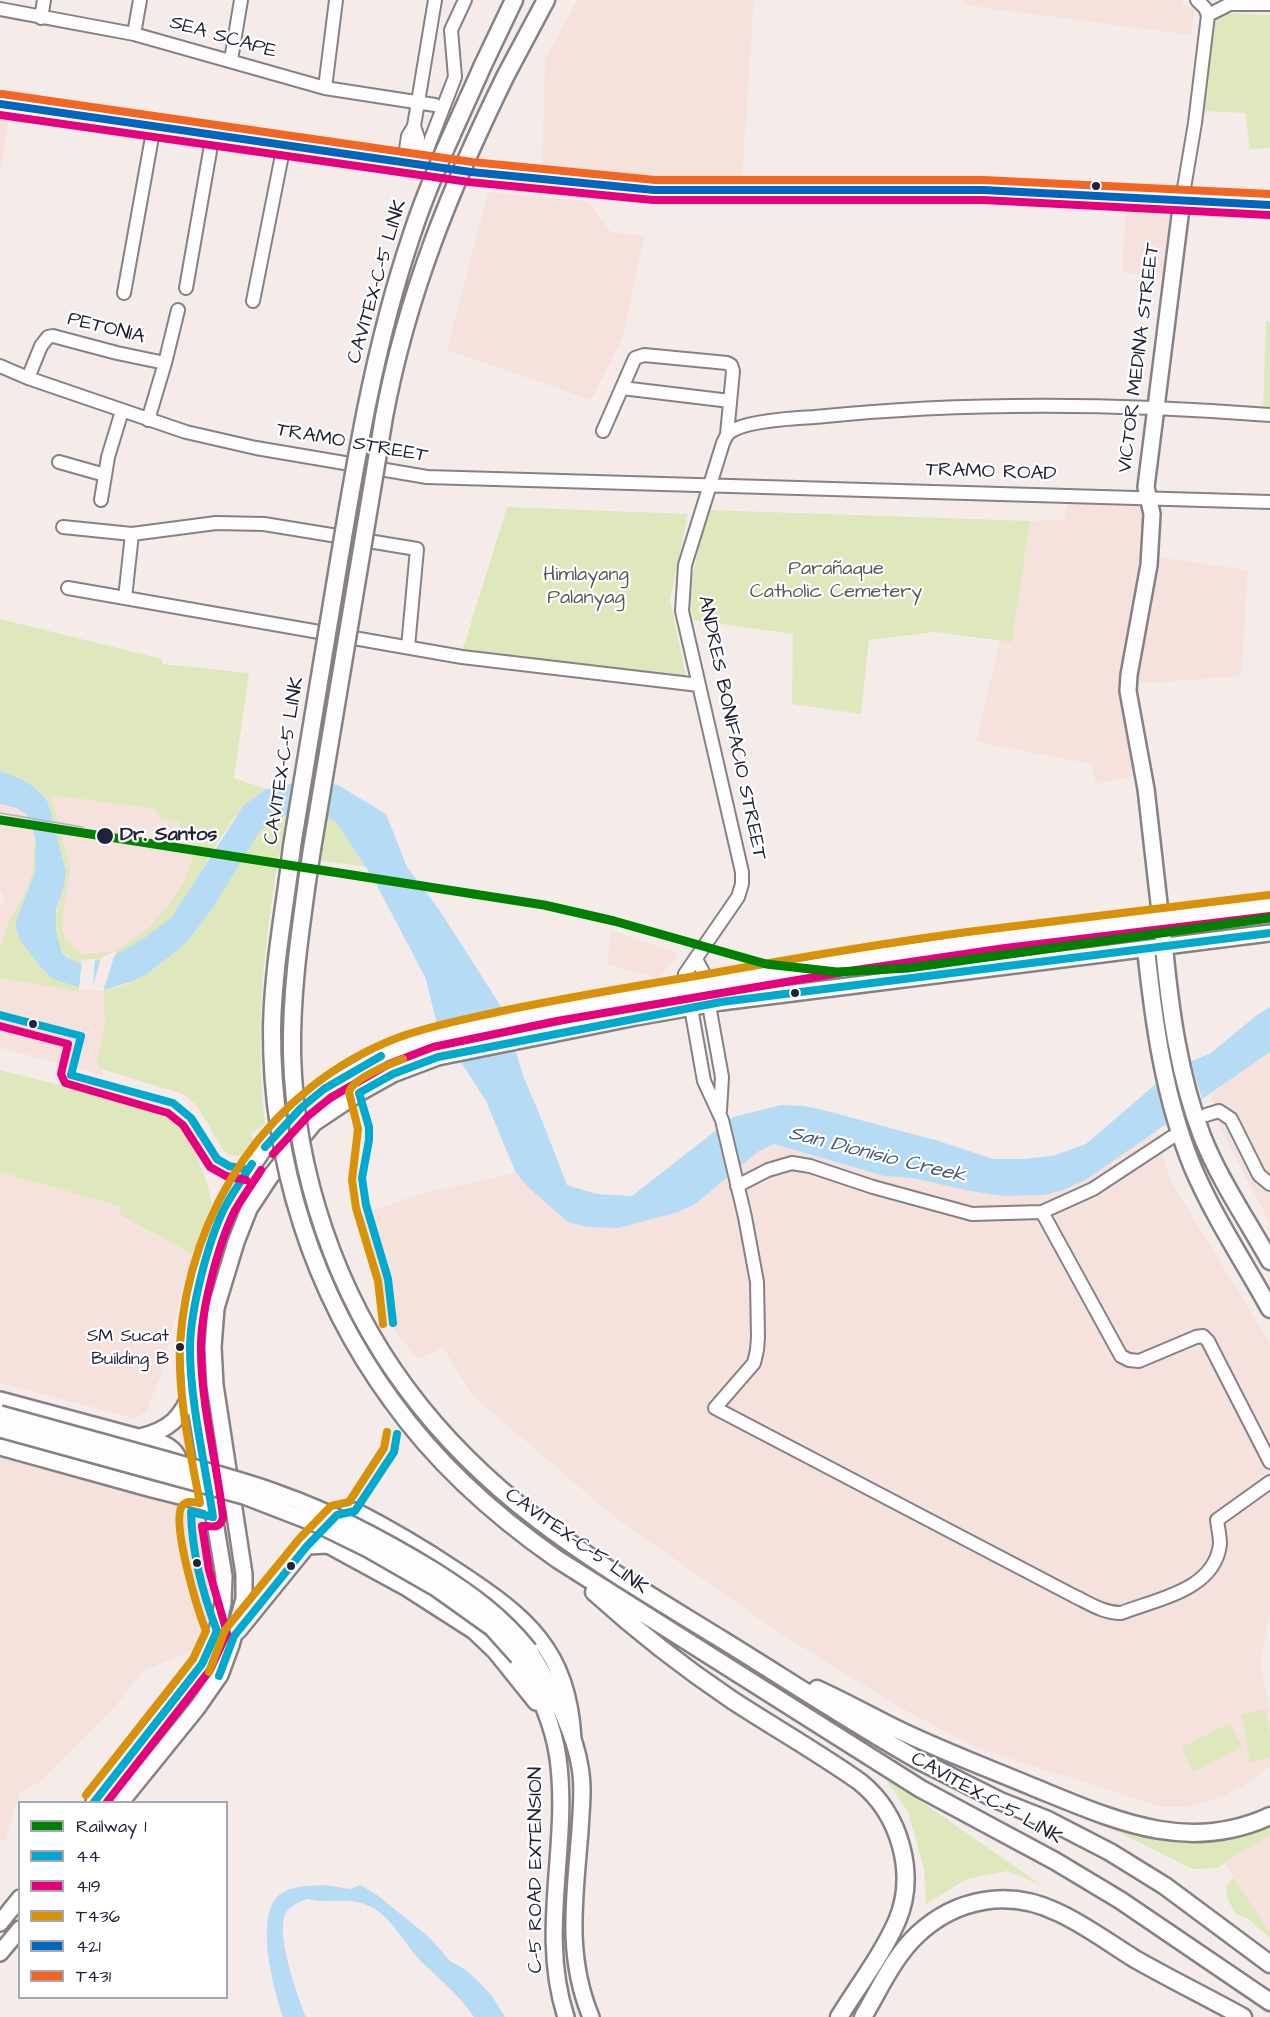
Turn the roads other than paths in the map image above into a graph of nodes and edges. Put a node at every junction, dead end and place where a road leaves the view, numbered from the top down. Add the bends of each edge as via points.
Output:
1 (44, 0) edge
2 (140, 0) edge
3 (241, 0) edge
4 (336, 0) edge
5 (435, 0) edge
6 (465, 0) edge
7 (509, 0) edge
8 (514, 0) edge
9 (539, 0) edge
10 (546, 0) edge
11 (1197, 0) edge
12 (1270, 3) edge
13 (0, 9) edge
14 (1208, 15) junction
15 (41, 18) junction
16 (134, 34) junction
17 (231, 60) junction
18 (483, 65) junction
19 (506, 75) junction
20 (325, 88) junction
21 (417, 102) junction
22 (0, 104) edge
23 (435, 105) dead end
24 (154, 126) junction
25 (213, 134) junction
26 (284, 145) junction
27 (413, 164) junction
28 (1182, 200) junction
29 (1270, 205) edge
30 (186, 288) dead end
31 (124, 293) dead end
32 (253, 301) dead end
33 (178, 310) dead end
34 (165, 363) junction
35 (0, 366) edge
36 (28, 378) junction
37 (622, 388) junction
38 (730, 401) junction
39 (1157, 407) junction
40 (122, 411) junction
41 (1270, 415) edge
42 (148, 420) junction
43 (603, 431) dead end
44 (728, 434) junction
45 (59, 462) dead end
46 (105, 475) junction
47 (710, 484) junction
48 (1147, 498) junction
49 (101, 500) dead end
50 (1270, 501) edge
51 (63, 527) dead end
52 (132, 534) junction
53 (68, 588) dead end
54 (125, 598) junction
55 (408, 648) junction
56 (699, 685) junction
57 (1270, 905) edge
58 (1161, 918) junction
59 (1270, 933) edge
60 (1164, 946) junction
61 (1146, 949) junction
62 (696, 959) junction
63 (705, 984) junction
64 (687, 988) junction
65 (709, 1004) junction
66 (691, 1007) junction
67 (324, 1089) junction
68 (338, 1106) junction
69 (1200, 1113) junction
70 (721, 1116) junction
71 (1172, 1137) dead end
72 (252, 1164) junction
73 (270, 1177) junction
74 (736, 1181) junction
75 (1270, 1184) edge
76 (1042, 1212) junction
77 (1270, 1261) edge
78 (1270, 1309) edge
79 (193, 1390) junction
80 (0, 1400) edge
81 (0, 1414) edge
82 (0, 1429) edge
83 (138, 1438) junction
84 (0, 1447) edge
85 (1270, 1462) edge
86 (1270, 1482) edge
87 (153, 1490) junction
88 (211, 1504) junction
89 (233, 1509) junction
90 (385, 1526) junction
91 (307, 1546) junction
92 (557, 1559) junction
93 (359, 1562) junction
94 (234, 1636) junction
95 (523, 1653) junction
96 (775, 1672) junction
97 (546, 1713) junction
98 (573, 1739) junction
99 (96, 1801) edge
100 (123, 1801) edge
101 (1270, 1816) edge
102 (18, 1900) edge
103 (0, 1923) edge
104 (18, 1931) edge
105 (0, 1953) edge
106 (1270, 1964) edge
107 (1270, 2002) edge
108 (567, 2017) edge
109 (591, 2017) edge
110 (839, 2017) edge
111 (862, 2017) edge
112 (1243, 2017) edge

1 - 15 street
2 - 16 street
3 - 17 street
4 - 20 street
5 - 21 street
6 - 27 street via 451,30 455,77
7 - 18 highway
8 - 18 highway, CAVITEX–C-5 LINK
9 - 19 highway, CAVITEX–C-5 LINK
10 - 19 highway
11 - 14 street
12 - 14 street via 1230,4
13 - 15 street, SEA SCAPE
14 - 28 street, VICTOR MEDINA STREET
15 - 16 street, SEA SCAPE
16 - 17 street, SEA SCAPE
17 - 20 street, SEA SCAPE
18 - 92 highway, CAVITEX–C-5 LINK, bridge via 418,215 371,382 292,846 273,1006 273,1064 285,1161 296,1204 314,1259 365,1362 428,1447 465,1486
19 - 96 highway, CAVITEX–C-5 LINK, bridge via 434,234 394,368 310,860 292,1029 300,1134 313,1194 351,1294 377,1344 438,1428 465,1458 541,1524
20 - 21 street, SEA SCAPE
21 - 23 street, SEA SCAPE
21 - 27 street via 414,126 408,135
22 - 24 main road
24 - 25 main road
24 - 31 street
25 - 26 main road
25 - 30 street
26 - 27 main road
26 - 32 street
27 - 28 main road via 654,190 983,190
28 - 29 main road
28 - 39 main road, VICTOR MEDINA STREET
33 - 34 street
34 - 36 street, PETONIA via 53,336 41,346
34 - 42 street
35 - 36 street, TRAMO STREET
36 - 40 street, TRAMO STREET
37 - 38 street
37 - 38 street, ANDRES BONIFACIO STREET via 638,356 727,363 733,371
37 - 43 street
38 - 44 street, ANDRES BONIFACIO STREET
39 - 41 street
39 - 44 street via 894,409 756,424
39 - 48 main road, VICTOR MEDINA STREET
40 - 42 street, TRAMO STREET
40 - 46 street
42 - 47 street, TRAMO STREET via 256,448 427,477
44 - 47 street, ANDRES BONIFACIO STREET
45 - 46 street
46 - 49 street
47 - 48 street, TRAMO ROAD
47 - 56 street, ANDRES BONIFACIO STREET via 685,565 682,588 682,610
48 - 50 street, TRAMO ROAD
48 - 58 main road, VICTOR MEDINA STREET via 1152,514 1149,565 1128,691 1146,789
51 - 52 street
52 - 54 street
52 - 55 street via 216,523 264,524 417,549
53 - 54 street
54 - 55 street
55 - 56 street
56 - 62 street, ANDRES BONIFACIO STREET via 742,878 738,897
57 - 58 main road
58 - 60 main road, VICTOR MEDINA STREET
58 - 61 main road
58 - 63 main road
59 - 60 main road
60 - 61 main road
60 - 69 highway via 1179,1055
61 - 65 main road
61 - 78 highway via 1162,1066 1190,1159 1205,1194
62 - 63 street
62 - 64 street, ANDRES BONIFACIO STREET via 685,974
63 - 64 main road
63 - 65 street
64 - 66 street, ANDRES BONIFACIO STREET
64 - 67 main road via 430,1037 385,1054
65 - 66 main road
65 - 70 street via 722,1077
66 - 68 main road via 438,1057 393,1074
66 - 70 street, ANDRES BONIFACIO STREET via 704,1081
67 - 68 main road
67 - 72 main road via 284,1125
68 - 73 main road via 314,1123
69 - 75 street via 1219,1112 1231,1119 1259,1175
69 - 77 highway via 1201,1133 1213,1160
70 - 74 street
71 - 76 street via 1093,1189
72 - 73 main road
72 - 79 main road via 225,1207 204,1267 190,1348
73 - 89 main road via 249,1209 216,1308 215,1386
74 - 76 street via 792,1163 972,1214
74 - 86 street via 757,1282 758,1350 754,1363 715,1408 1113,1613 1200,1581 1217,1556 1217,1520
76 - 85 street via 1121,1356 1139,1361 1203,1336
79 - 83 main road via 172,1423
79 - 88 main road
80 - 83 main road
81 - 95 main road, C-5 ROAD EXTENSION, bridge via 236,1479 326,1513 373,1535 445,1578 512,1628
82 - 95 main road, C-5 ROAD EXTENSION, bridge via 244,1496 320,1525 436,1588
83 - 87 main road via 171,1447 180,1462 176,1481
84 - 87 main road
87 - 88 main road
88 - 89 main road
88 - 99 main road via 224,1576 223,1603 210,1648 178,1697
89 - 94 main road via 244,1574 244,1599
90 - 91 main road via 355,1510 337,1515
90 - 93 main road via 365,1523 352,1533 350,1549
90 - 98 main road via 502,1600 531,1628 562,1677 572,1713
91 - 93 main road via 328,1545
91 - 94 main road
92 - 107 highway, CAVITEX–C-5 LINK via 921,1789 1120,1900
92 - 110 highway via 632,1626 682,1664 860,1782 889,1816 905,1866 901,1911
93 - 97 main road via 432,1603 484,1639
94 - 100 main road via 220,1675
95 - 97 main road, C-5 ROAD EXTENSION
95 - 98 main road, C-5 ROAD EXTENSION via 543,1672
96 - 101 highway via 935,1746 1127,1823 1162,1831 1199,1833 1240,1827
96 - 106 highway, CAVITEX–C-5 LINK via 925,1764 1079,1835 1139,1869
97 - 108 main road, C-5 ROAD EXTENSION via 560,1782 554,1957
98 - 109 main road, C-5 ROAD EXTENSION via 581,1768 582,1795 574,1951
102 - 103 main road
104 - 105 main road
111 - 112 highway via 898,1959 926,1927 963,1905 1002,1898 1056,1911

